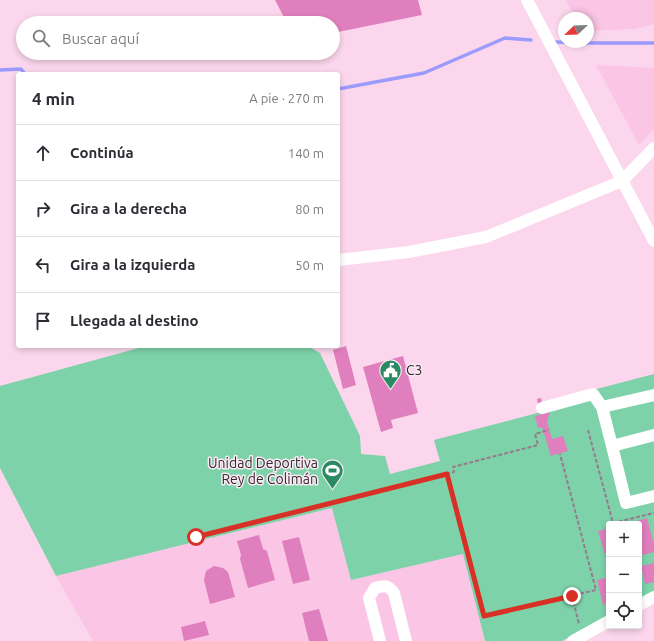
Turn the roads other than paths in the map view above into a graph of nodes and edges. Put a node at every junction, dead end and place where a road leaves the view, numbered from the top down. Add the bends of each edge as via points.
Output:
1 (527, 0) edge
2 (654, 148) edge
3 (622, 181) junction
4 (654, 241) edge
5 (340, 260) edge
6 (654, 395) edge
7 (602, 407) junction
8 (542, 408) dead end
9 (654, 435) edge
10 (612, 446) junction
11 (654, 496) edge
12 (654, 597) edge
13 (642, 603) edge
14 (606, 623) edge
15 (380, 641) edge
16 (406, 641) edge
17 (573, 641) edge

1 - 3 street
2 - 3 street
3 - 4 street
3 - 5 street via 486,237 409,252
6 - 7 street
7 - 8 street via 593,394
7 - 10 street
9 - 10 street
10 - 11 street via 626,503
12 - 13 street
14 - 17 street
15 - 16 street via 369,598 375,588 385,585 394,593

